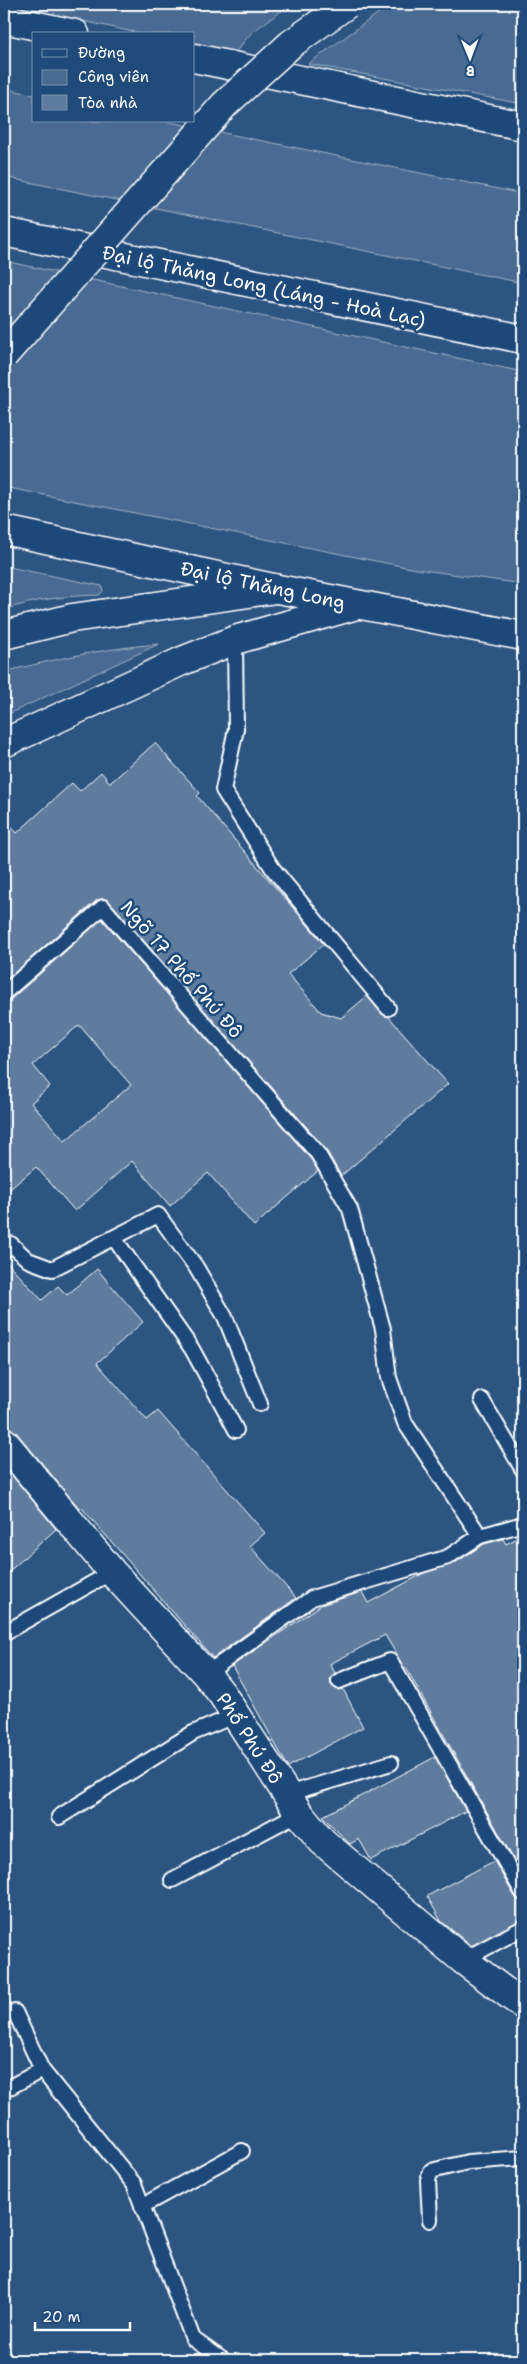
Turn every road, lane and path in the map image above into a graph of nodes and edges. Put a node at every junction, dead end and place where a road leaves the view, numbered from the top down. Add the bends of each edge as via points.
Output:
1 (347, 4) edge
2 (4, 19) edge
3 (66, 32) edge
4 (195, 58) edge
5 (523, 126) edge
6 (4, 232) edge
7 (523, 339) edge
8 (4, 355) edge
9 (4, 530) edge
10 (278, 589) junction
11 (359, 604) junction
12 (4, 635) edge
13 (523, 636) edge
14 (235, 640) junction
15 (4, 743) edge
16 (4, 993) edge
17 (388, 1008) dead end
18 (114, 1238) junction
19 (6, 1244) edge
20 (482, 1400) dead end
21 (260, 1404) dead end
22 (236, 1430) dead end
23 (8, 1455) edge
24 (523, 1470) edge
25 (523, 1524) edge
26 (480, 1536) junction
27 (112, 1572) junction
28 (4, 1633) edge
29 (206, 1674) junction
30 (339, 1681) dead end
31 (236, 1715) junction
32 (391, 1763) dead end
33 (293, 1803) junction
34 (59, 1817) dead end
35 (172, 1880) dead end
36 (523, 1893) edge
37 (523, 1928) edge
38 (463, 1960) junction
39 (523, 2005) edge
40 (14, 2012) dead end
41 (42, 2070) junction
42 (4, 2090) edge
43 (242, 2151) dead end
44 (523, 2158) edge
45 (142, 2206) junction
46 (430, 2220) dead end
47 (222, 2360) edge

1 - 8 main road, bridge via 291,44 224,105
2 - 3 main road
4 - 5 main road
6 - 7 main road, Đại lộ Thăng Long (Láng - Hoà Lạc)
9 - 10 main road, Đại lộ Thăng Long
10 - 11 main road, Đại lộ Thăng Long
10 - 12 main road via 72,618
11 - 13 main road, Đại lộ Thăng Long
11 - 14 main road
14 - 15 main road
14 - 17 lane via 236,729 223,790 274,869
16 - 26 lane, Ngõ 17 Phố Phú Đô via 103,907 318,1154 350,1209 383,1328 389,1378 405,1423
18 - 19 lane via 52,1269 28,1260
18 - 21 lane via 158,1215 196,1267 225,1317
18 - 22 lane via 192,1349
20 - 24 lane
23 - 27 main road, Phố Phú Đô
25 - 26 lane
26 - 29 lane via 448,1557 312,1598
27 - 28 lane
27 - 29 main road, Phố Phú Đô
29 - 31 main road, Phố Phú Đô
30 - 36 lane via 390,1661
31 - 33 main road, Phố Phú Đô
31 - 34 lane via 193,1733
32 - 33 lane
33 - 35 lane
33 - 38 main road, Phố Phú Đô via 322,1841
37 - 38 lane
38 - 39 main road, Phố Phú Đô
40 - 41 lane
41 - 42 lane
41 - 45 lane via 134,2184
43 - 45 lane
44 - 46 lane via 468,2162 431,2171 428,2180
45 - 47 lane via 193,2339

